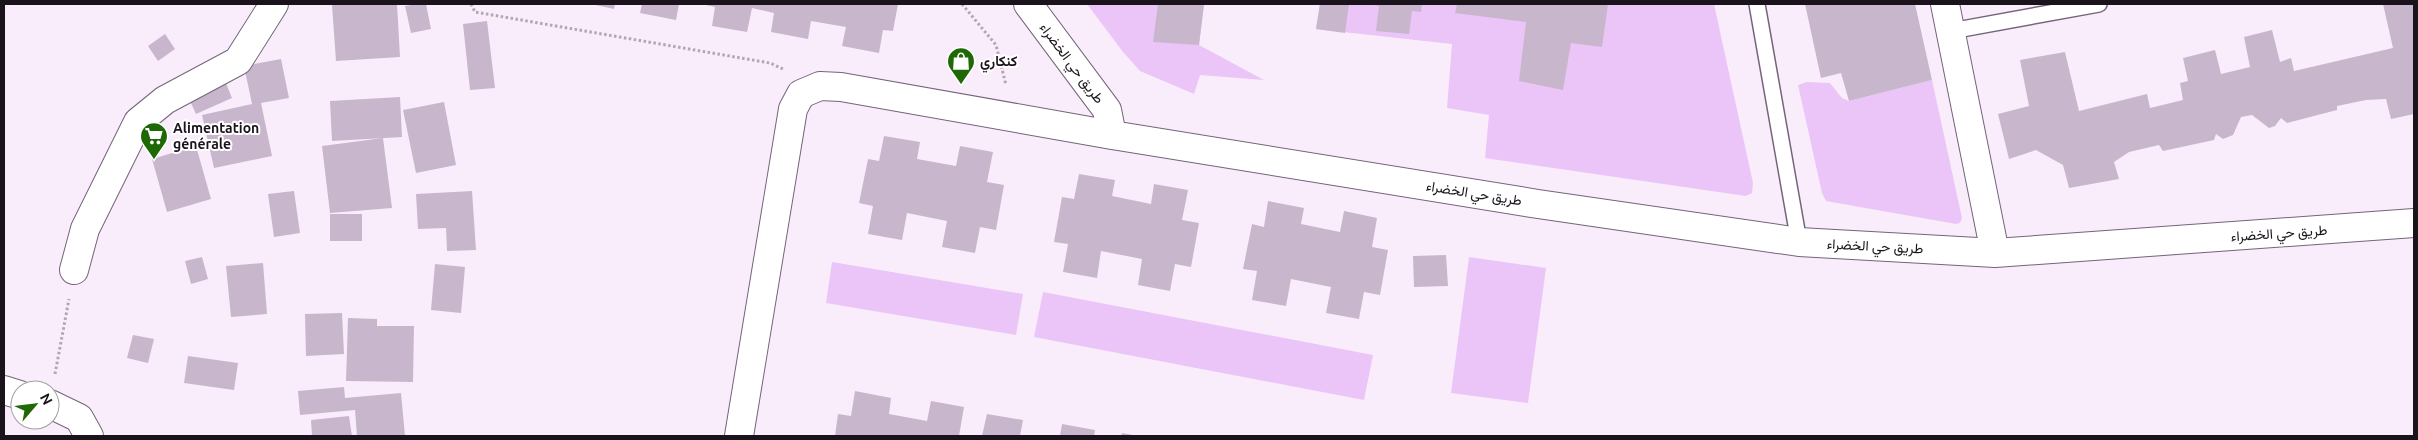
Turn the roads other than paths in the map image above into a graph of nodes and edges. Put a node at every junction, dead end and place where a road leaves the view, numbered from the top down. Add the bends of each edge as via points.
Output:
1 (274, 4) edge
2 (1028, 4) edge
3 (1758, 4) edge
4 (1945, 4) edge
5 (2099, 4) edge
6 (1951, 31) junction
7 (1112, 135) junction
8 (2414, 223) edge
9 (1799, 242) junction
10 (1995, 253) junction
11 (74, 270) road end
12 (60, 401) edge
13 (89, 436) edge
14 (740, 436) edge

1 - 11 street via 238,61 165,100 138,122 85,229
2 - 7 street, طريق حي الخضراء via 1107,110
3 - 9 lane
4 - 6 street
5 - 6 lane
6 - 10 street
7 - 9 street, طريق حي الخضراء via 1538,204
7 - 14 street via 841,87 820,86 801,94 793,109
8 - 10 street, طريق حي الخضراء
9 - 10 street, طريق حي الخضراء
12 - 13 street via 79,418

